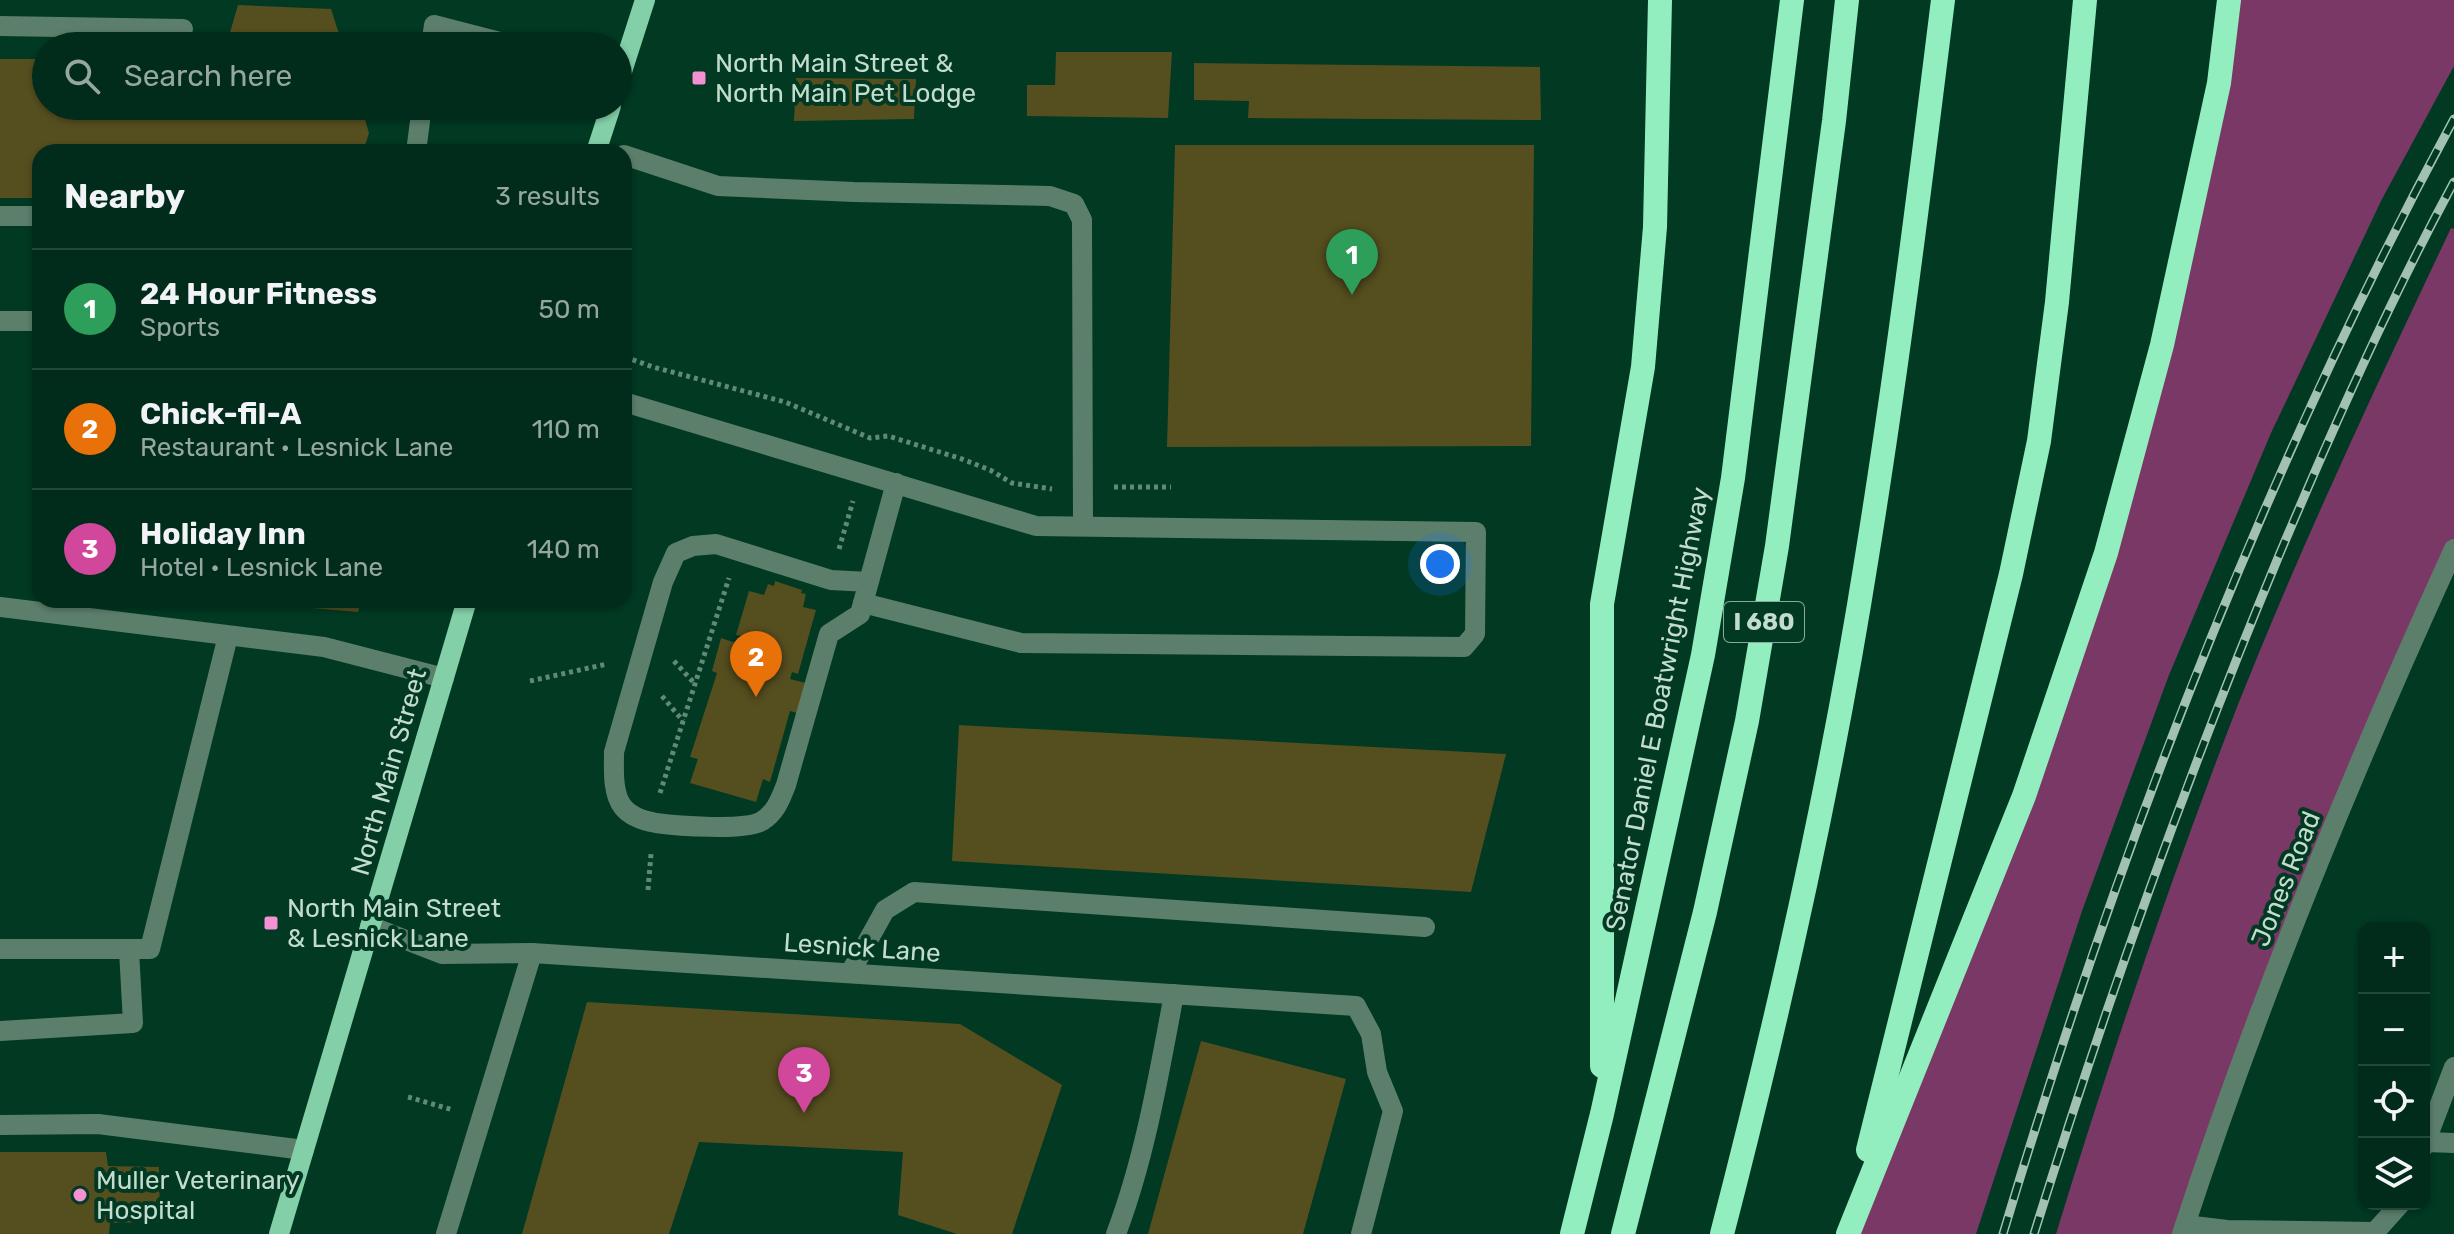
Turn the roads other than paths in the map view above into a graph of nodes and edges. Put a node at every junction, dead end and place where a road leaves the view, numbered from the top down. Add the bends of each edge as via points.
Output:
1 (645, 0) edge
2 (1660, 0) edge
3 (1792, 0) edge
4 (1847, 0) edge
5 (1943, 0) edge
6 (2085, 0) edge
7 (2229, 0) edge
8 (0, 26) edge
9 (183, 29) dead end
10 (433, 32) edge
11 (461, 32) edge
12 (632, 38) edge
13 (420, 120) edge
14 (608, 120) edge
15 (417, 144) edge
16 (604, 144) edge
17 (632, 158) edge
18 (0, 216) edge
19 (32, 216) edge
20 (0, 321) edge
21 (32, 321) edge
22 (632, 404) edge
23 (896, 483) junction
24 (1083, 526) junction
25 (2454, 549) edge
26 (869, 582) junction
27 (863, 603) junction
28 (0, 607) edge
29 (465, 608) edge
30 (228, 636) junction
31 (444, 678) junction
32 (370, 926) junction
33 (1425, 927) dead end
34 (0, 949) edge
35 (129, 950) junction
36 (532, 953) junction
37 (850, 973) junction
38 (1174, 994) junction
39 (0, 1031) edge
40 (2454, 1067) edge
41 (1602, 1114) junction
42 (0, 1125) edge
43 (2427, 1138) edge
44 (2454, 1143) edge
45 (2430, 1144) edge
46 (304, 1150) junction
47 (2395, 1210) edge
48 (2184, 1229) edge
49 (279, 1234) edge
50 (446, 1234) edge
51 (1116, 1234) edge
52 (1361, 1234) edge
53 (1572, 1234) edge
54 (1623, 1234) edge
55 (1722, 1234) edge
56 (1848, 1234) edge

1 - 12 main road
2 - 41 highway via 1655,227 1643,367 1602,604
3 - 41 highway, Senator Daniel E Boatwright Highway / I 680 via 1733,478 1706,640
4 - 54 highway, I 680 via 1777,546 1747,721 1705,912
5 - 55 highway via 1894,379 1846,677 1799,915
6 - 56 highway via 2039,441
7 - 56 highway via 2219,83 2162,345 2106,553 2024,796
8 - 9 street
10 - 11 street via 434,25
13 - 15 street
14 - 16 main road
17 - 24 street via 718,186 1050,196 1074,204 1082,220
18 - 19 street
20 - 21 street
22 - 23 street
23 - 24 street via 1036,526
23 - 26 street
24 - 27 street via 1476,532 1475,634 1464,647 1021,643
25 - 48 street, Jones Road via 2305,897
26 - 27 street
26 - 27 street via 831,580 716,544 676,553 614,752 620,804 654,823 738,827 759,823 776,809 829,634 860,614
28 - 30 street
29 - 31 main road, North Main Street
30 - 31 street via 324,647
30 - 35 street via 150,949
31 - 32 main road, North Main Street
32 - 36 street, Lesnick Lane via 442,954
32 - 46 main road, North Main Street
33 - 37 street via 914,892 885,910
34 - 35 street
35 - 39 street via 133,1023
36 - 37 street, Lesnick Lane
36 - 50 street
37 - 38 street, Lesnick Lane
38 - 51 street via 1161,1067
38 - 52 street, Lesnick Lane via 1356,1006 1371,1034 1377,1072 1393,1111
40 - 43 street
41 - 53 highway, Senator Daniel E Boatwright Highway / I 680
42 - 46 street via 98,1124
44 - 45 street
46 - 49 main road, North Main Street
47 - 48 street via 2375,1232

